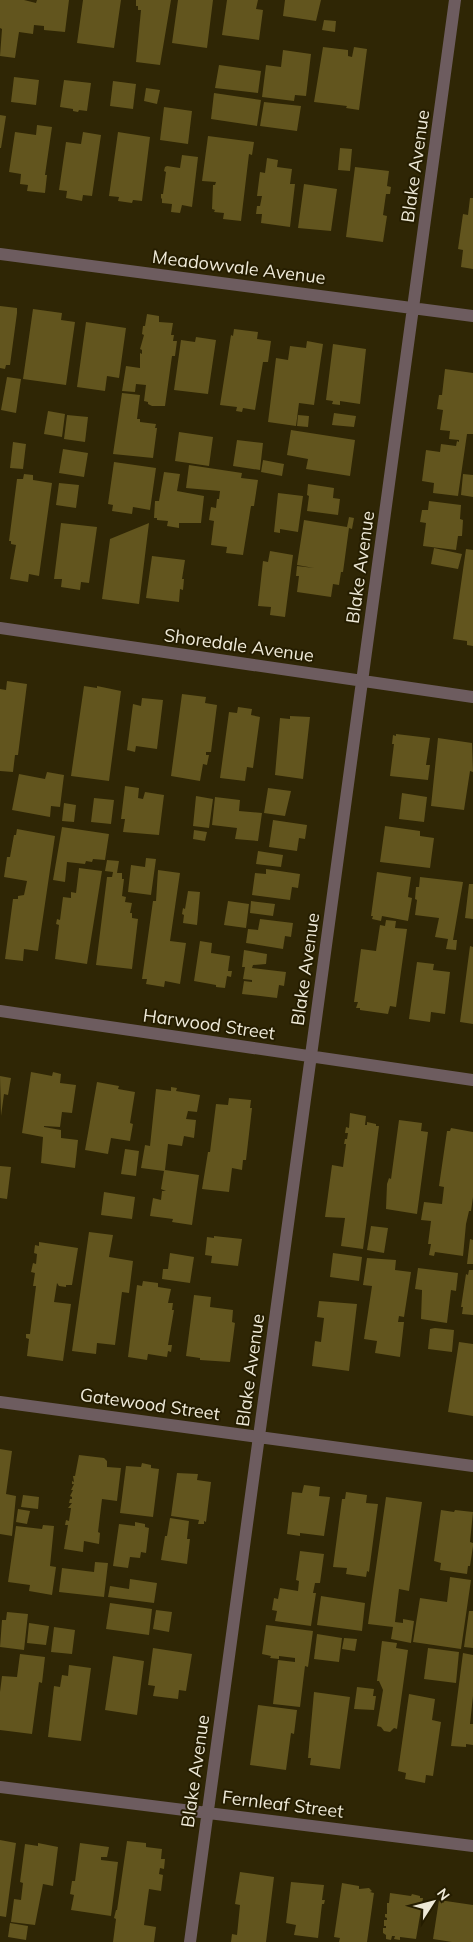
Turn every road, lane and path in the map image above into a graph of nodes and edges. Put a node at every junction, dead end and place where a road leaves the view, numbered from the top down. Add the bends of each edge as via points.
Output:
1 (455, 0) edge
2 (0, 254) edge
3 (413, 308) junction
4 (473, 316) edge
5 (0, 628) edge
6 (362, 681) junction
7 (473, 696) edge
8 (0, 1011) edge
9 (311, 1057) junction
10 (473, 1080) edge
11 (0, 1402) edge
12 (258, 1437) junction
13 (473, 1466) edge
14 (0, 1787) edge
15 (208, 1812) junction
16 (473, 1846) edge
17 (190, 1942) edge

1 - 3 street, Blake Avenue
2 - 3 street, Meadowvale Avenue
3 - 4 street, Meadowvale Avenue
3 - 6 street, Blake Avenue
5 - 6 street, Shoredale Avenue
6 - 7 street, Shoredale Avenue
6 - 9 street, Blake Avenue
8 - 9 street, Harwood Street
9 - 10 street, Harwood Street
9 - 12 street, Blake Avenue
11 - 12 street, Gatewood Street
12 - 13 street, Gatewood Street
12 - 15 street, Blake Avenue
14 - 15 street, Fernleaf Street
15 - 16 street, Fernleaf Street
15 - 17 street, Blake Avenue

